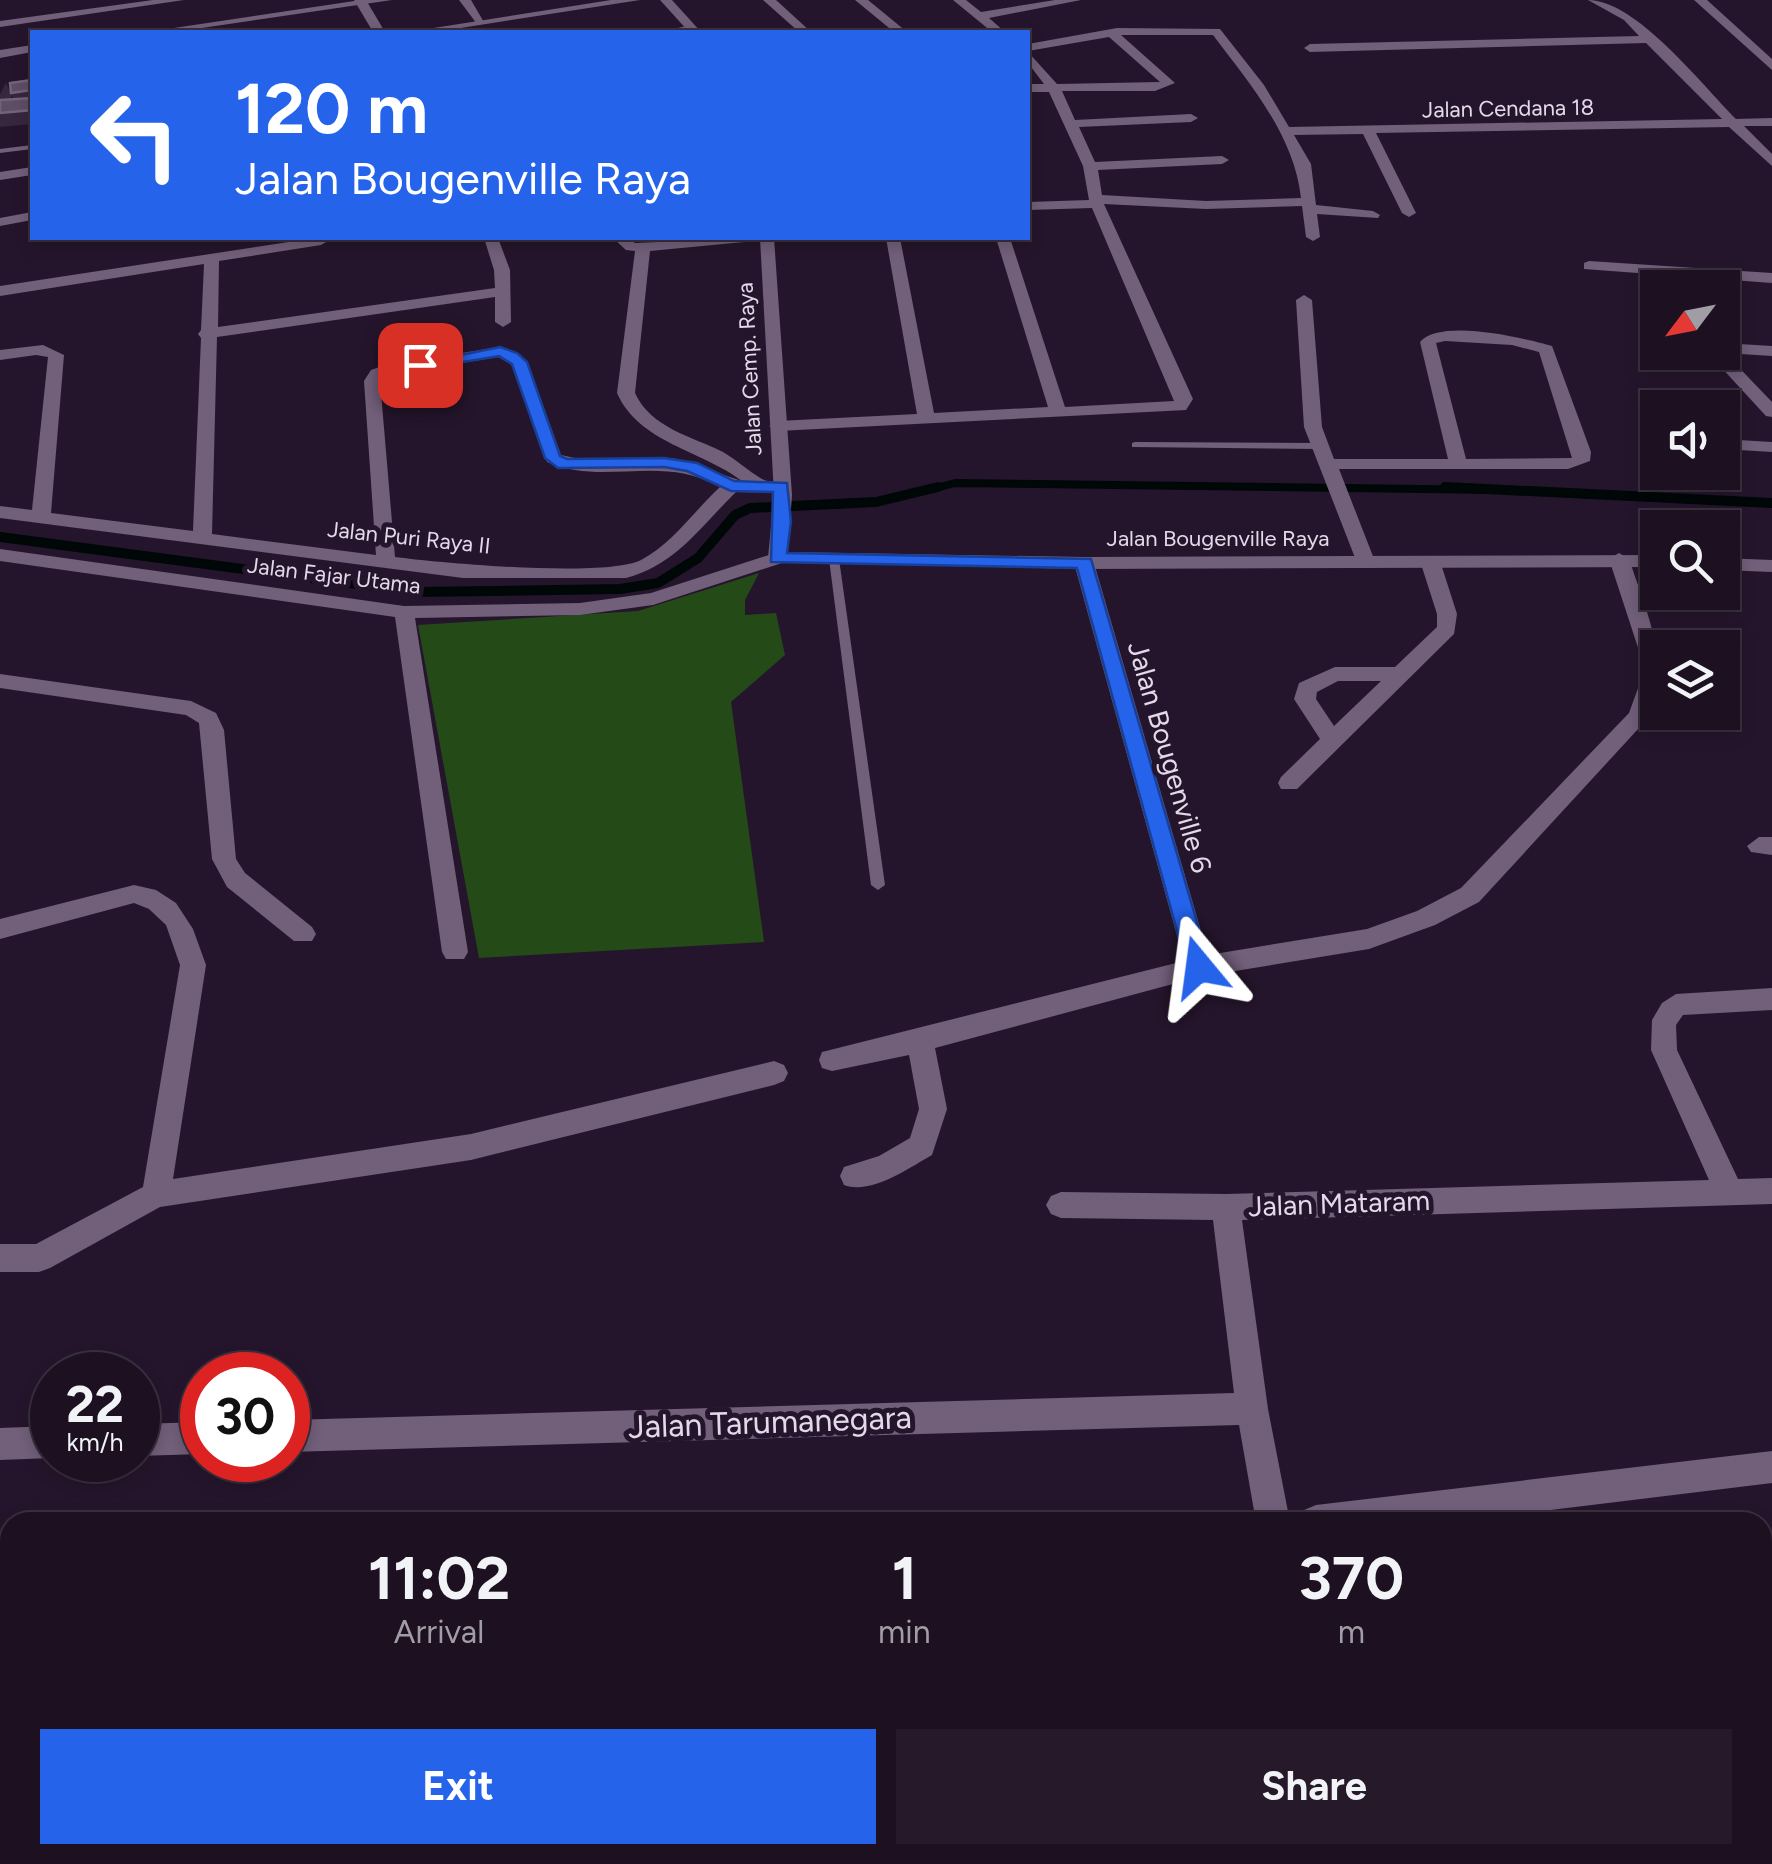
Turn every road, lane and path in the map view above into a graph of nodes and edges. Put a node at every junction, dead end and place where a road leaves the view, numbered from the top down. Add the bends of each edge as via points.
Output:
1 (178, 0) edge
2 (256, 0) edge
3 (386, 0) edge
4 (466, 0) edge
5 (634, 0) edge
6 (666, 0) edge
7 (769, 0) edge
8 (861, 0) edge
9 (959, 0) edge
10 (1076, 0) edge
11 (1594, 0) edge
12 (1700, 0) edge
13 (361, 2) edge
14 (980, 16) junction
15 (264, 17) junction
16 (481, 22) junction
17 (0, 24) edge
18 (168, 30) edge
19 (270, 30) edge
20 (378, 30) edge
21 (427, 30) edge
22 (691, 30) edge
23 (803, 30) edge
24 (898, 30) edge
25 (997, 30) edge
26 (1111, 33) junction
27 (1649, 39) junction
28 (1030, 46) edge
29 (1310, 48) dead end
30 (30, 49) edge
31 (0, 54) edge
32 (1030, 58) edge
33 (1772, 66) edge
34 (1030, 88) edge
35 (1054, 88) junction
36 (1191, 118) dead end
37 (1768, 122) edge
38 (1730, 123) junction
39 (1069, 124) junction
40 (1287, 131) junction
41 (1368, 131) junction
42 (30, 147) edge
43 (0, 151) edge
44 (1222, 160) dead end
45 (1772, 162) edge
46 (1090, 166) junction
47 (30, 171) edge
48 (0, 176) edge
49 (1097, 201) junction
50 (1030, 206) edge
51 (1309, 206) junction
52 (1408, 213) dead end
53 (1373, 215) dead end
54 (30, 216) edge
55 (0, 222) edge
56 (1313, 236) dead end
57 (322, 240) dead end
58 (492, 240) edge
59 (623, 240) edge
60 (716, 240) edge
61 (767, 240) edge
62 (893, 240) edge
63 (1004, 240) edge
64 (644, 247) junction
65 (212, 258) junction
66 (1589, 266) dead end
67 (1772, 278) edge
68 (0, 291) edge
69 (504, 291) junction
70 (1304, 300) dead end
71 (503, 322) dead end
72 (206, 334) junction
73 (1740, 349) edge
74 (1772, 351) edge
75 (0, 355) edge
76 (1732, 370) edge
77 (1058, 411) junction
78 (1772, 412) edge
79 (926, 418) junction
80 (778, 426) junction
81 (1135, 445) dead end
82 (1740, 445) edge
83 (1318, 446) junction
84 (1772, 447) edge
85 (1458, 464) junction
86 (1335, 478) junction
87 (731, 486) junction
88 (760, 486) junction
89 (782, 491) junction
90 (0, 512) edge
91 (42, 514) junction
92 (202, 536) junction
93 (0, 555) edge
94 (778, 558) junction
95 (834, 559) junction
96 (1619, 559) junction
97 (1640, 560) edge
98 (386, 563) junction
99 (1084, 563) junction
100 (1366, 564) junction
101 (1431, 564) junction
102 (1740, 565) edge
103 (1772, 566) edge
104 (404, 612) junction
105 (1401, 674) junction
106 (0, 681) edge
107 (1334, 743) junction
108 (1289, 783) dead end
109 (878, 885) dead end
110 (0, 929) edge
111 (304, 934) dead end
112 (454, 952) dead end
113 (1199, 967) junction
114 (1772, 999) edge
115 (920, 1042) junction
116 (832, 1060) dead end
117 (774, 1073) dead end
118 (854, 1176) dead end
119 (1730, 1191) junction
120 (1772, 1191) edge
121 (156, 1196) junction
122 (1060, 1205) dead end
123 (1226, 1207) junction
124 (0, 1258) edge
125 (1252, 1408) junction
126 (310, 1435) edge
127 (30, 1443) edge
128 (0, 1444) edge
129 (1772, 1466) edge
130 (1271, 1512) edge
131 (1397, 1512) edge

1 - 17 street
2 - 15 street
3 - 13 street
4 - 16 street
5 - 16 street
6 - 22 street
7 - 23 street
8 - 24 street
9 - 14 street
10 - 14 street
11 - 27 street
12 - 33 street
13 - 15 street
13 - 20 street
14 - 25 street
15 - 18 street
15 - 19 street
16 - 21 street
26 - 28 street
26 - 35 street via 1168,80 1154,86
26 - 40 street via 1216,31
27 - 29 street
27 - 38 street
30 - 31 street
32 - 35 street
34 - 35 street
35 - 39 street
36 - 39 street
37 - 38 street, Jalan Cendana 18
38 - 41 street, Jalan Cendana 18
38 - 45 street
39 - 46 street
40 - 41 street, Jalan Cendana 18
40 - 51 street via 1304,164
41 - 52 street
42 - 43 lane
44 - 46 street
46 - 49 street
47 - 48 street
49 - 50 street
49 - 51 street
49 - 77 street via 1184,398 1180,406
51 - 53 street
51 - 56 street
54 - 55 street
57 - 65 street
58 - 69 street
59 - 64 street
60 - 64 street
61 - 80 street, Jalan Cemp. Raya
62 - 79 street
63 - 77 street
64 - 88 street via 629,405
65 - 68 street
65 - 72 street
66 - 67 street
69 - 71 street
69 - 72 street
70 - 83 street
72 - 92 street
73 - 74 street
75 - 91 street via 37,349 56,354
76 - 78 street
77 - 79 street
79 - 80 street
80 - 89 street, Jalan Cemp. Raya
81 - 83 lane
82 - 84 street
83 - 86 street
85 - 85 street via 1428,342 1445,336 1546,349 1581,461
85 - 86 street
86 - 100 street
87 - 88 street
87 - 98 street, Jalan Puri Raya II via 669,553 638,570 463,572
87 - 98 street via 692,466 578,466 553,458 519,362 500,352 391,369 372,381
88 - 89 street
89 - 94 street, Jalan Cemp. Raya
90 - 91 street, Jalan Puri Raya II
91 - 92 street, Jalan Puri Raya II
92 - 98 street, Jalan Puri Raya II
93 - 104 street, Jalan Fajar Utama
94 - 95 street, Jalan Bougenville Raya
94 - 104 street, Jalan Fajar Utama via 653,599 580,608
95 - 99 street, Jalan Bougenville Raya
95 - 109 lane
96 - 97 street, Jalan Bougenville Raya
96 - 101 street, Jalan Bougenville Raya
96 - 113 street via 1656,670 1639,716 1470,895 1369,938
99 - 100 street, Jalan Bougenville Raya
99 - 113 street, Jalan Bougenville 6
100 - 101 street, Jalan Bougenville Raya
101 - 105 street via 1447,629
102 - 103 street
104 - 112 street
105 - 107 street
105 - 107 street via 1335,674 1307,688 1305,698
106 - 111 street via 191,708 208,718 220,843 236,880
107 - 108 street
110 - 121 street via 134,894 149,896 184,932 192,965
113 - 115 street
114 - 119 street via 1676,1005 1661,1032
115 - 116 street
115 - 118 street via 933,1109 922,1146
117 - 121 street via 472,1147
119 - 120 street, Jalan Mataram
119 - 123 street, Jalan Mataram
121 - 124 street via 40,1258
122 - 123 street
123 - 125 street, Jalan Mataram
125 - 126 street, Jalan Tarumanegara
125 - 130 street, Jalan Mataram
127 - 128 street
129 - 131 street

